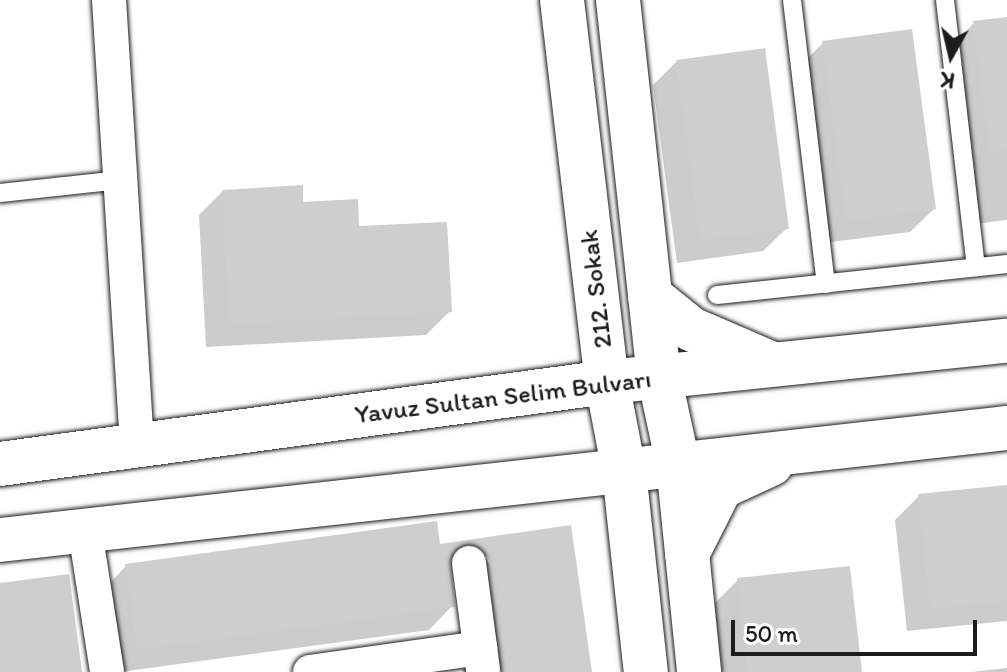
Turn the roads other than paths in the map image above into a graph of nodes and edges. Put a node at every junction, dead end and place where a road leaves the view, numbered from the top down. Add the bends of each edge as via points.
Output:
1 (109, 0) edge
2 (562, 0) edge
3 (618, 0) edge
4 (792, 0) edge
5 (945, 0) edge
6 (120, 180) junction
7 (0, 193) edge
8 (1007, 264) edge
9 (976, 267) junction
10 (826, 284) junction
11 (717, 295) dead end
12 (650, 296) junction
13 (1007, 341) edge
14 (772, 364) junction
15 (659, 376) junction
16 (607, 382) junction
17 (1007, 428) edge
18 (137, 446) junction
19 (800, 451) junction
20 (0, 464) edge
21 (678, 464) junction
22 (624, 471) junction
23 (85, 531) junction
24 (0, 540) edge
25 (687, 554) junction
26 (469, 563) dead end
27 (482, 660) edge
28 (107, 672) edge
29 (310, 672) edge
30 (646, 672) edge
31 (699, 672) edge

1 - 6 street
2 - 16 main road, 212. Sokak
3 - 12 main road
4 - 10 lane
5 - 9 lane
6 - 7 lane
6 - 18 street
8 - 9 lane
9 - 10 lane
10 - 11 lane
12 - 14 main road via 691,329
12 - 15 main road
13 - 14 main road, Yavuz Sultan Selim Bulvarı
14 - 15 main road, Yavuz Sultan Selim Bulvarı
15 - 16 main road, Yavuz Sultan Selim Bulvarı
15 - 21 main road
16 - 18 main road, Yavuz Sultan Selim Bulvarı
16 - 22 main road, 212. Sokak
17 - 19 main road
18 - 20 main road, Yavuz Sultan Selim Bulvarı
19 - 21 main road
19 - 25 main road via 721,487
21 - 22 main road
21 - 25 main road
22 - 23 main road
22 - 30 main road, 212. Sokak
23 - 24 main road
23 - 28 street
25 - 31 main road
26 - 27 street
27 - 29 street

